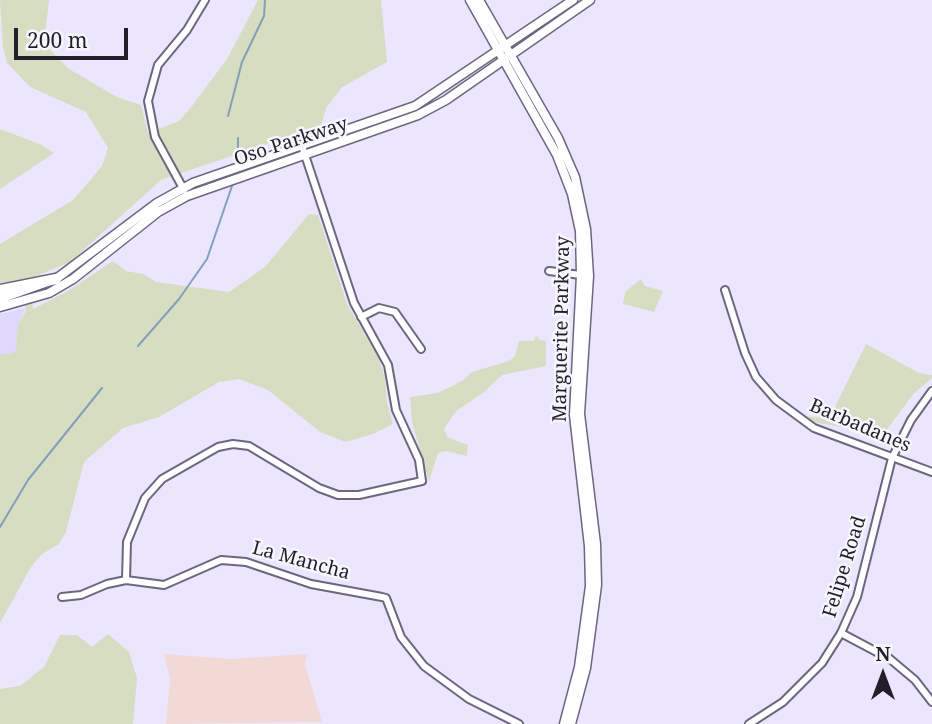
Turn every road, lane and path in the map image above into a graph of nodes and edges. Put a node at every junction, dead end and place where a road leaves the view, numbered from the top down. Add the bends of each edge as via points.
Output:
1 (205, 0) edge
2 (470, 0) edge
3 (480, 0) edge
4 (573, 0) edge
5 (590, 0) edge
6 (504, 52) junction
7 (303, 150) junction
8 (185, 192) junction
9 (549, 271) dead end
10 (581, 275) junction
11 (56, 279) junction
12 (0, 290) edge
13 (725, 290) dead end
14 (20, 298) junction
15 (0, 299) edge
16 (0, 307) edge
17 (361, 317) junction
18 (421, 349) dead end
19 (932, 391) edge
20 (892, 458) junction
21 (932, 472) edge
22 (125, 580) junction
23 (62, 597) dead end
24 (841, 633) junction
25 (932, 702) edge
26 (519, 724) edge
27 (564, 724) edge
28 (571, 724) edge
29 (749, 724) edge

1 - 8 street via 158,65 148,101 155,137
2 - 6 main road, Marguerite Parkway
3 - 6 main road, Marguerite Parkway
4 - 6 main road, Oso Parkway
5 - 6 main road, Oso Parkway
6 - 7 main road, Oso Parkway via 446,100 418,115
6 - 10 main road, Marguerite Parkway via 568,181 580,231
6 - 28 main road, Marguerite Parkway via 571,166 586,229 589,276 581,421 597,585 586,668
7 - 8 main road, Oso Parkway
7 - 17 street
8 - 11 main road, Oso Parkway via 147,210
8 - 14 main road, Oso Parkway via 74,279 49,293
9 - 10 street
10 - 27 main road, Marguerite Parkway via 574,415 590,586 579,667
11 - 12 highway
11 - 14 main road, Oso Parkway
13 - 20 street, Barbadanes via 745,353 756,377 775,400 814,428
14 - 15 main road, Oso Parkway
14 - 16 main road, Oso Parkway
17 - 18 street via 379,308 395,312
17 - 22 street via 388,365 396,410 419,460 422,481 338,495 249,446 218,447 162,479 145,498 127,542
19 - 20 street, Felipe Road
20 - 21 street, Barbadanes
20 - 24 street, Felipe Road via 857,597
22 - 23 street via 81,596
22 - 26 street, La Mancha via 164,585 211,562 235,560 311,584 386,598 401,637 424,666 461,694
24 - 25 street via 890,659
24 - 29 street, Felipe Road via 822,663 783,702

